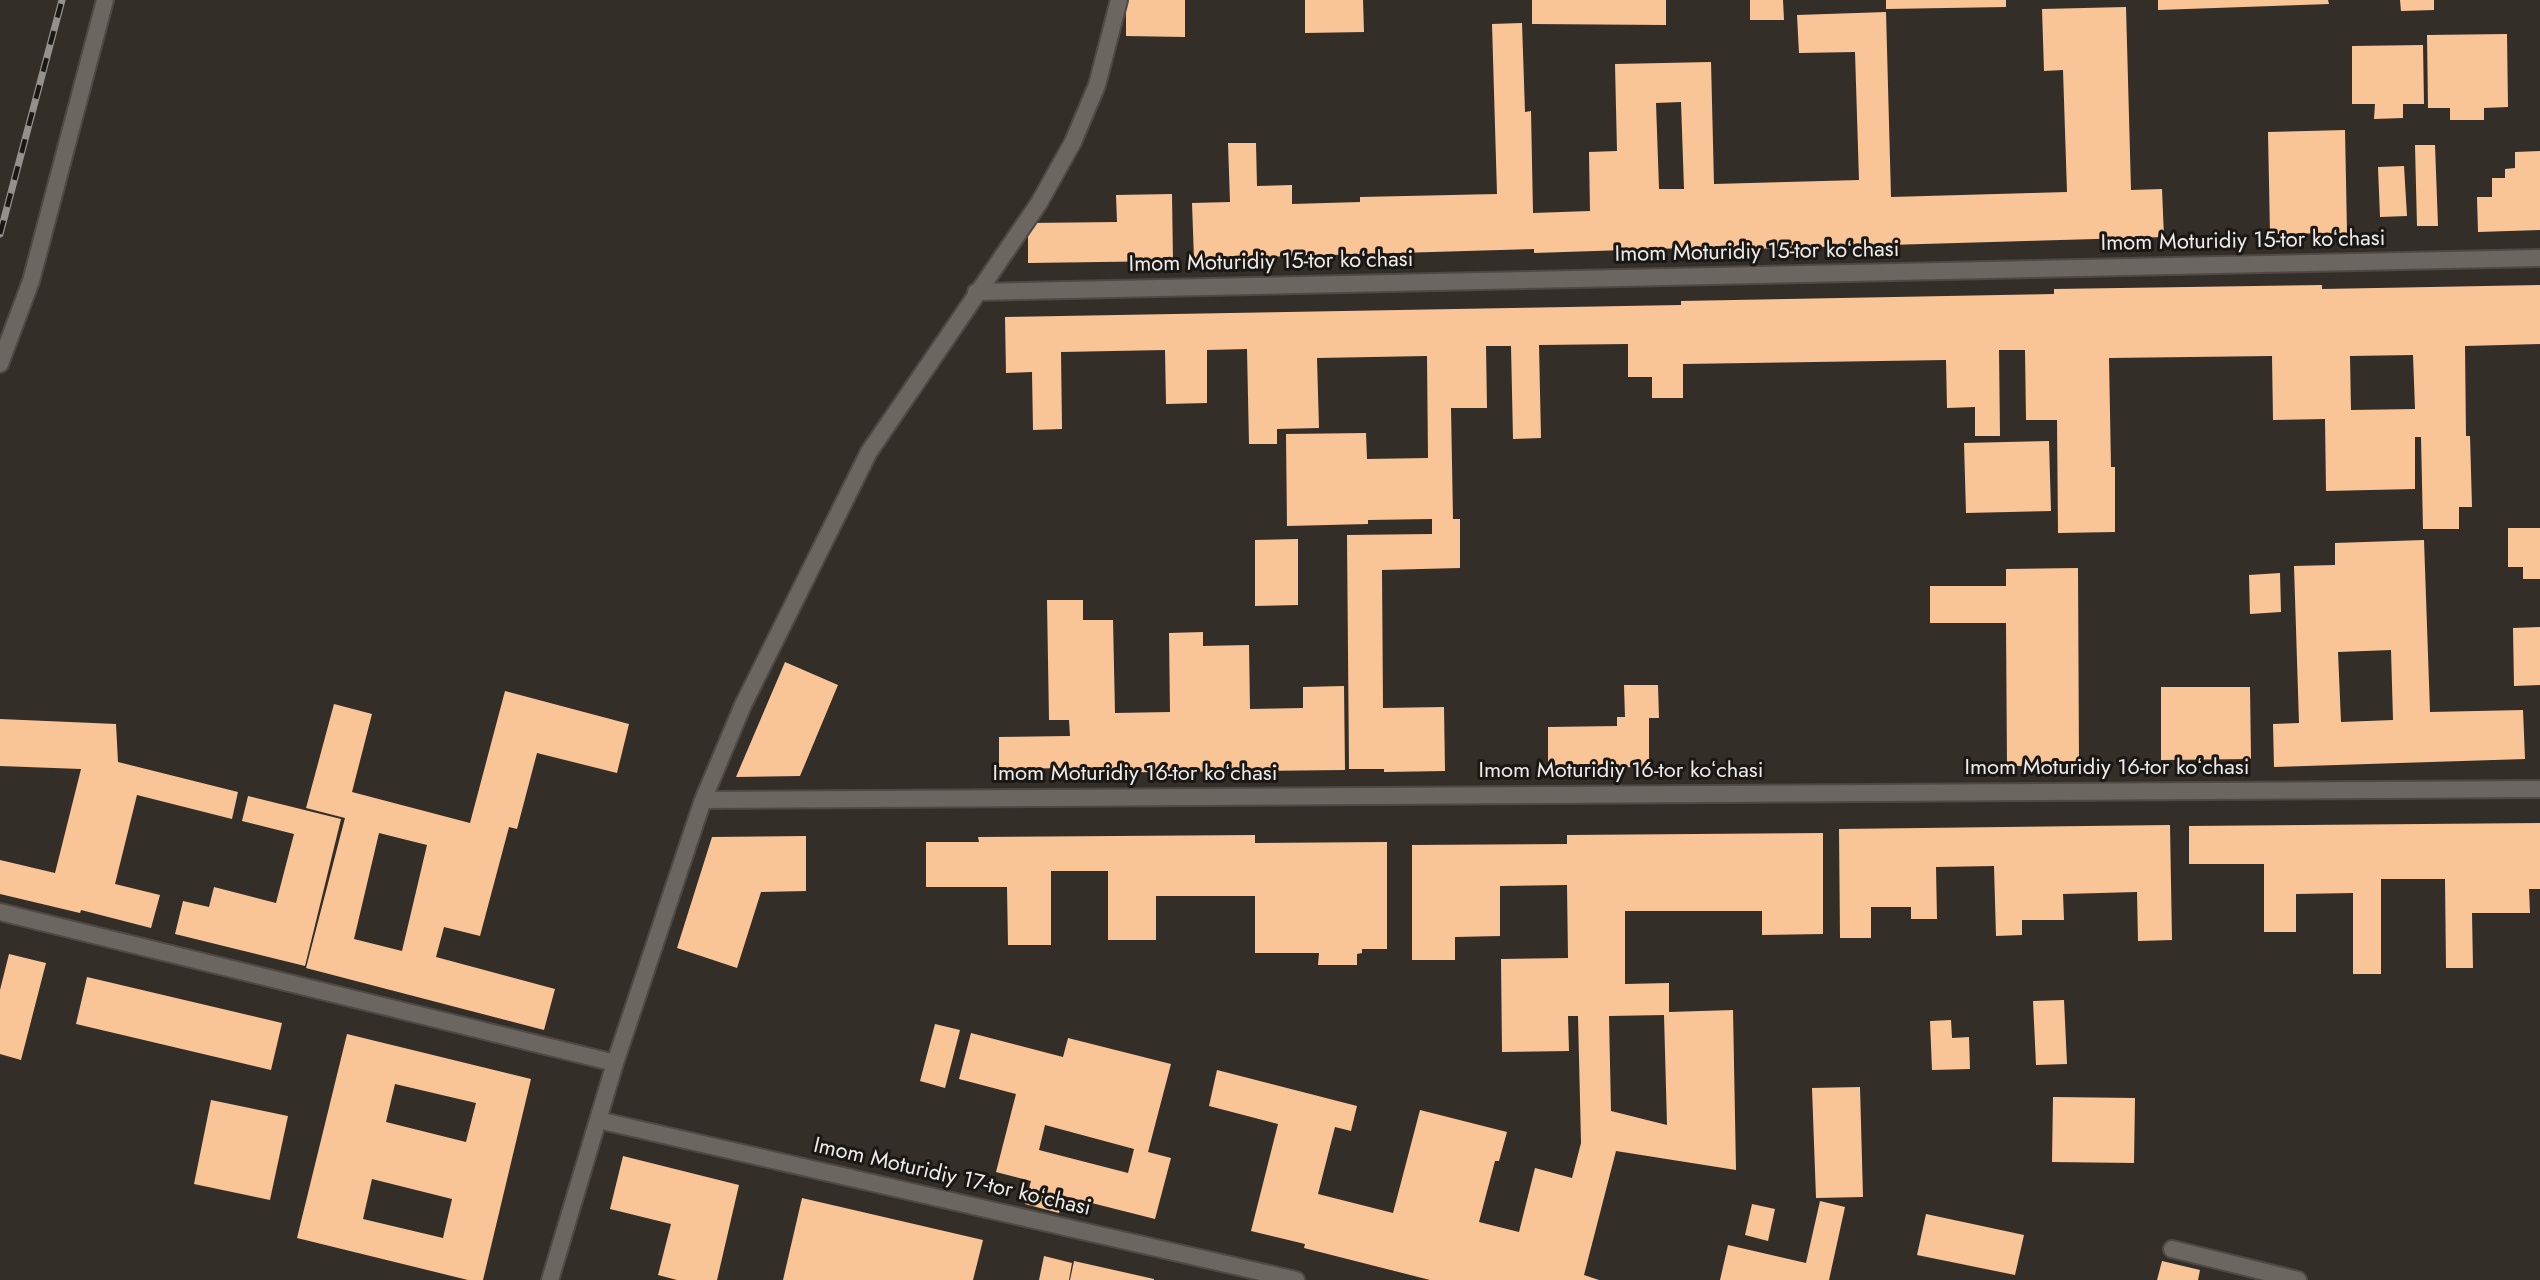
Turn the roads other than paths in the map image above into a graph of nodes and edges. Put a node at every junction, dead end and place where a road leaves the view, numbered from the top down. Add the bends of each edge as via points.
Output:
1 (105, 0) edge
2 (1119, 0) edge
3 (2540, 258) edge
4 (976, 292) junction
5 (0, 364) edge
6 (2540, 789) edge
7 (703, 800) junction
8 (0, 912) edge
9 (615, 1062) junction
10 (598, 1120) junction
11 (2172, 1249) dead end
12 (550, 1280) edge
13 (1296, 1280) edge
14 (2298, 1280) edge

1 - 5 street via 31,281
2 - 4 street via 1097,85 1073,142 1039,202
3 - 4 street, Imom Moturidiy 15-tor koʻchasi
4 - 7 street via 869,452 743,705
6 - 7 street, Imom Moturidiy 16-tor koʻchasi
7 - 9 street
8 - 9 street
9 - 10 street
10 - 12 street
10 - 13 street, Imom Moturidiy 17-tor koʻchasi
11 - 14 street

